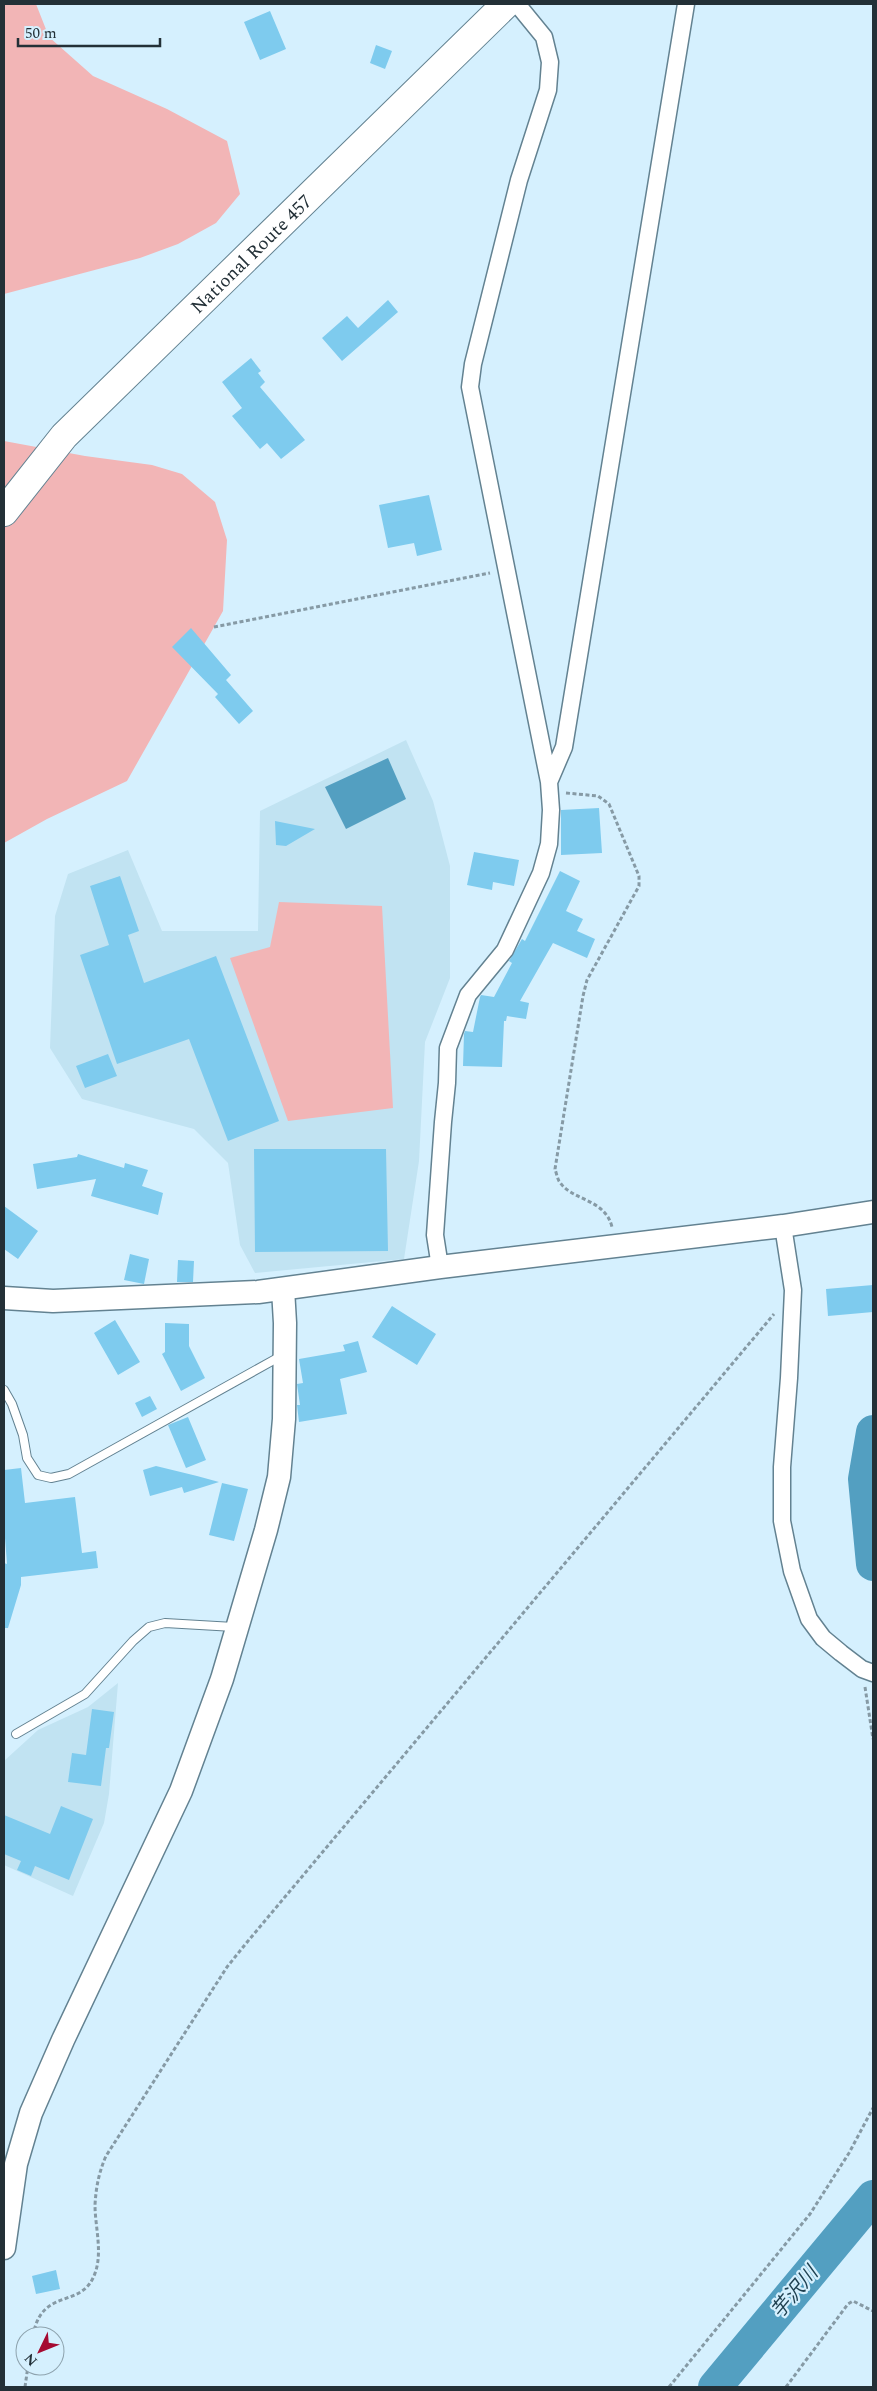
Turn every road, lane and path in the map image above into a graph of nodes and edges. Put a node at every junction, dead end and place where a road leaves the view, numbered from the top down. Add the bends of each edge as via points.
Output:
1 (506, 4) edge
2 (516, 4) edge
3 (686, 4) edge
4 (4, 512) edge
5 (507, 570) junction
6 (214, 627) dead end
7 (549, 782) junction
8 (873, 1212) edge
9 (783, 1226) junction
10 (613, 1248) junction
11 (440, 1267) junction
12 (283, 1288) junction
13 (793, 1290) junction
14 (4, 1298) edge
15 (285, 1354) junction
16 (4, 1390) edge
17 (237, 1628) junction
18 (869, 1672) edge
19 (16, 1734) dead end
20 (873, 1739) edge
21 (873, 2108) edge
22 (4, 2248) edge
23 (873, 2311) edge
24 (35, 2326) edge
25 (669, 2387) edge
26 (786, 2387) edge

1 - 4 highway, National Route 457 via 64,436
2 - 5 street via 544,37 550,62 548,90 518,180 470,386
3 - 7 street via 564,747
5 - 6 path
5 - 7 street
7 - 10 path via 563,793 598,796 609,804 639,876 639,886 587,980 555,1169 559,1181 567,1188 601,1208 612,1224
7 - 11 street via 549,844 541,873 505,950 468,995 448,1048 435,1235
8 - 9 street
9 - 10 street
9 - 13 street
10 - 11 street
11 - 12 street
12 - 14 street via 258,1292 53,1301
12 - 15 street
13 - 18 street via 782,1467 782,1521 792,1571 809,1619 823,1638
13 - 24 path via 227,1967 106,2156 97,2184 98,2254 93,2279 75,2293 48,2305
15 - 16 lane via 69,1474 51,1478 38,1475 26,1458 23,1435
15 - 17 street via 279,1477
17 - 19 lane via 166,1623 149,1627 85,1694
17 - 22 street via 181,1791 62,2040 31,2113 16,2164
18 - 20 path
21 - 25 path via 850,2153 810,2214
23 - 26 path via 854,2301 848,2304

